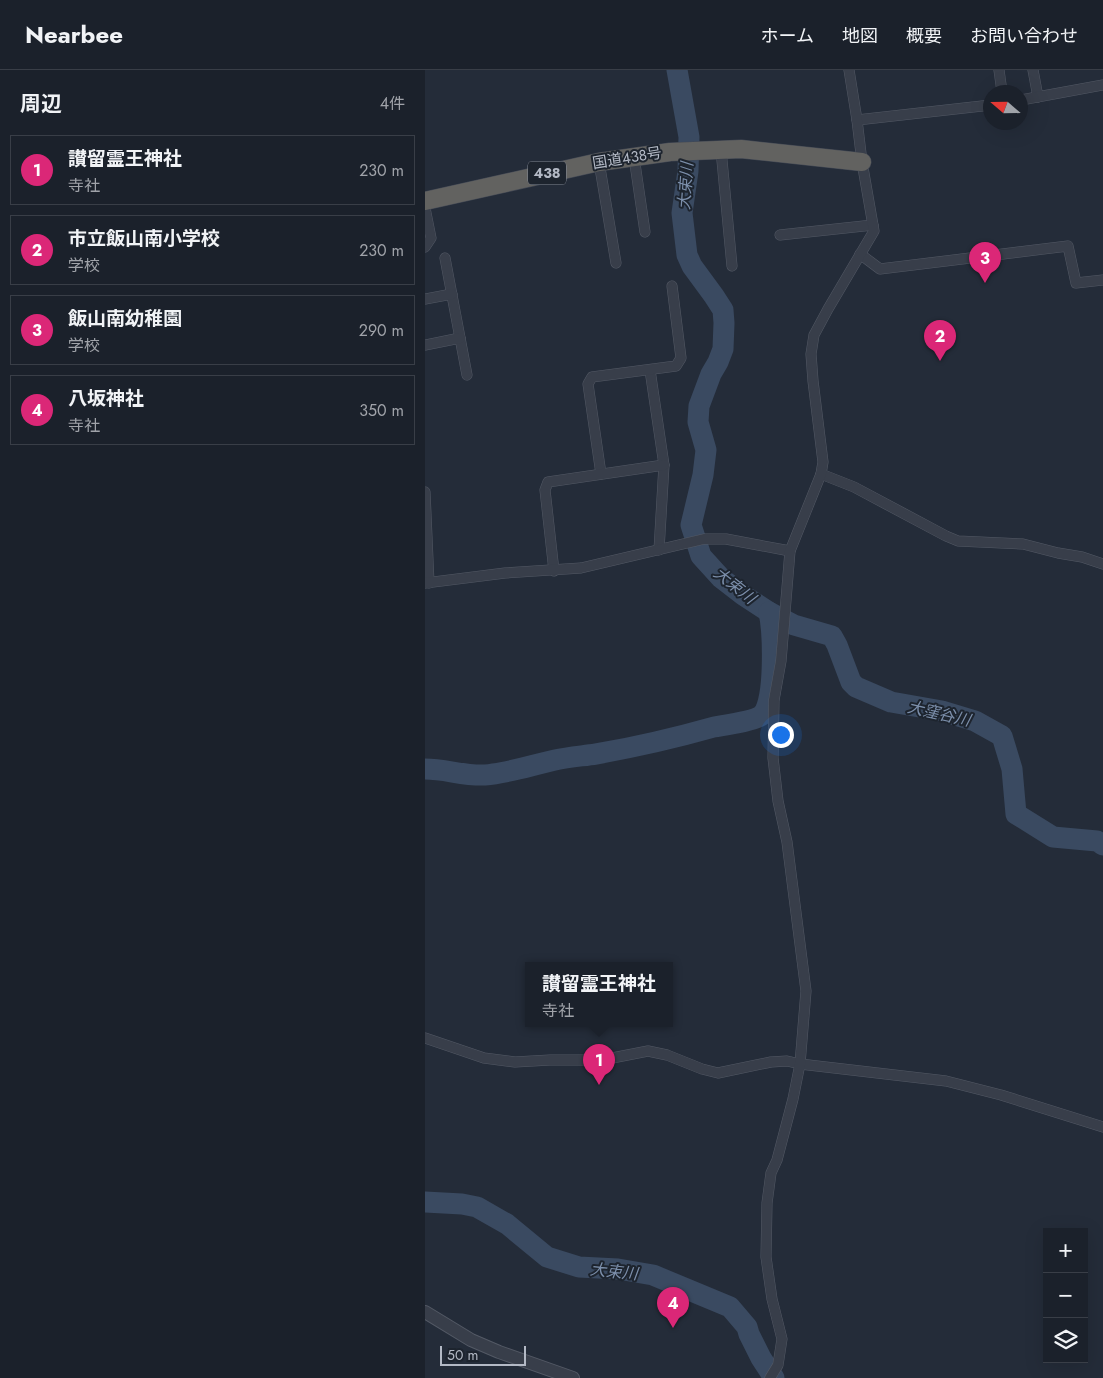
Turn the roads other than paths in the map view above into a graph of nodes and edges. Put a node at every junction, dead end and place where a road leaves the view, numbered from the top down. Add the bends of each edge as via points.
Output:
1 (849, 70) edge
2 (999, 70) edge
3 (1033, 70) edge
4 (1001, 85) edge
5 (1103, 85) edge
6 (1037, 97) junction
7 (1028, 99) edge
8 (983, 106) edge
9 (857, 120) junction
10 (714, 150) junction
11 (634, 157) junction
12 (599, 162) junction
13 (862, 162) junction
14 (425, 201) edge
15 (425, 208) edge
16 (873, 225) junction
17 (645, 232) dead end
18 (780, 234) dead end
19 (425, 247) edge
20 (861, 254) junction
21 (445, 258) dead end
22 (615, 263) dead end
23 (732, 266) dead end
24 (1103, 280) edge
25 (672, 286) dead end
26 (451, 294) junction
27 (425, 299) edge
28 (460, 338) junction
29 (425, 345) edge
30 (650, 370) junction
31 (467, 375) dead end
32 (664, 465) junction
33 (601, 474) junction
34 (821, 474) junction
35 (425, 492) edge
36 (659, 550) junction
37 (790, 551) junction
38 (1103, 564) edge
39 (554, 571) junction
40 (427, 583) edge
41 (425, 1038) edge
42 (800, 1064) junction
43 (1103, 1127) edge
44 (425, 1312) edge
45 (772, 1375) edge
46 (573, 1378) edge

1 - 9 street
2 - 4 street
3 - 6 street
5 - 6 street
6 - 7 street
8 - 9 street
9 - 13 street
10 - 11 highway, 国道438号 / 438
10 - 13 highway, 国道438号 / 438 via 741,149
10 - 23 street
11 - 12 highway, 国道438号 / 438
11 - 17 street
12 - 14 highway, 国道438号 / 438
12 - 22 street
13 - 16 street
15 - 19 street via 431,238
16 - 18 street
16 - 20 street via 874,231
20 - 24 street via 880,270 1068,246 1076,283
20 - 34 street via 814,335 811,354 823,462
21 - 26 street
25 - 30 street via 681,358 676,366
26 - 27 street
26 - 28 street
28 - 29 street
28 - 31 street
30 - 32 street
30 - 33 street via 592,377 588,384
32 - 33 street
32 - 36 street
33 - 39 street via 548,482 545,490
34 - 37 street
34 - 38 street via 854,487 958,541 1023,544
35 - 40 street
36 - 37 street via 703,539 726,539
36 - 39 street
37 - 42 street via 781,661 774,700 773,758 806,991
39 - 40 street
41 - 42 street via 484,1058 515,1062 602,1060 648,1051 718,1073 787,1060
42 - 43 street via 946,1081
42 - 45 street via 771,1173 767,1203 766,1256 782,1339 778,1365
44 - 46 street via 471,1340

